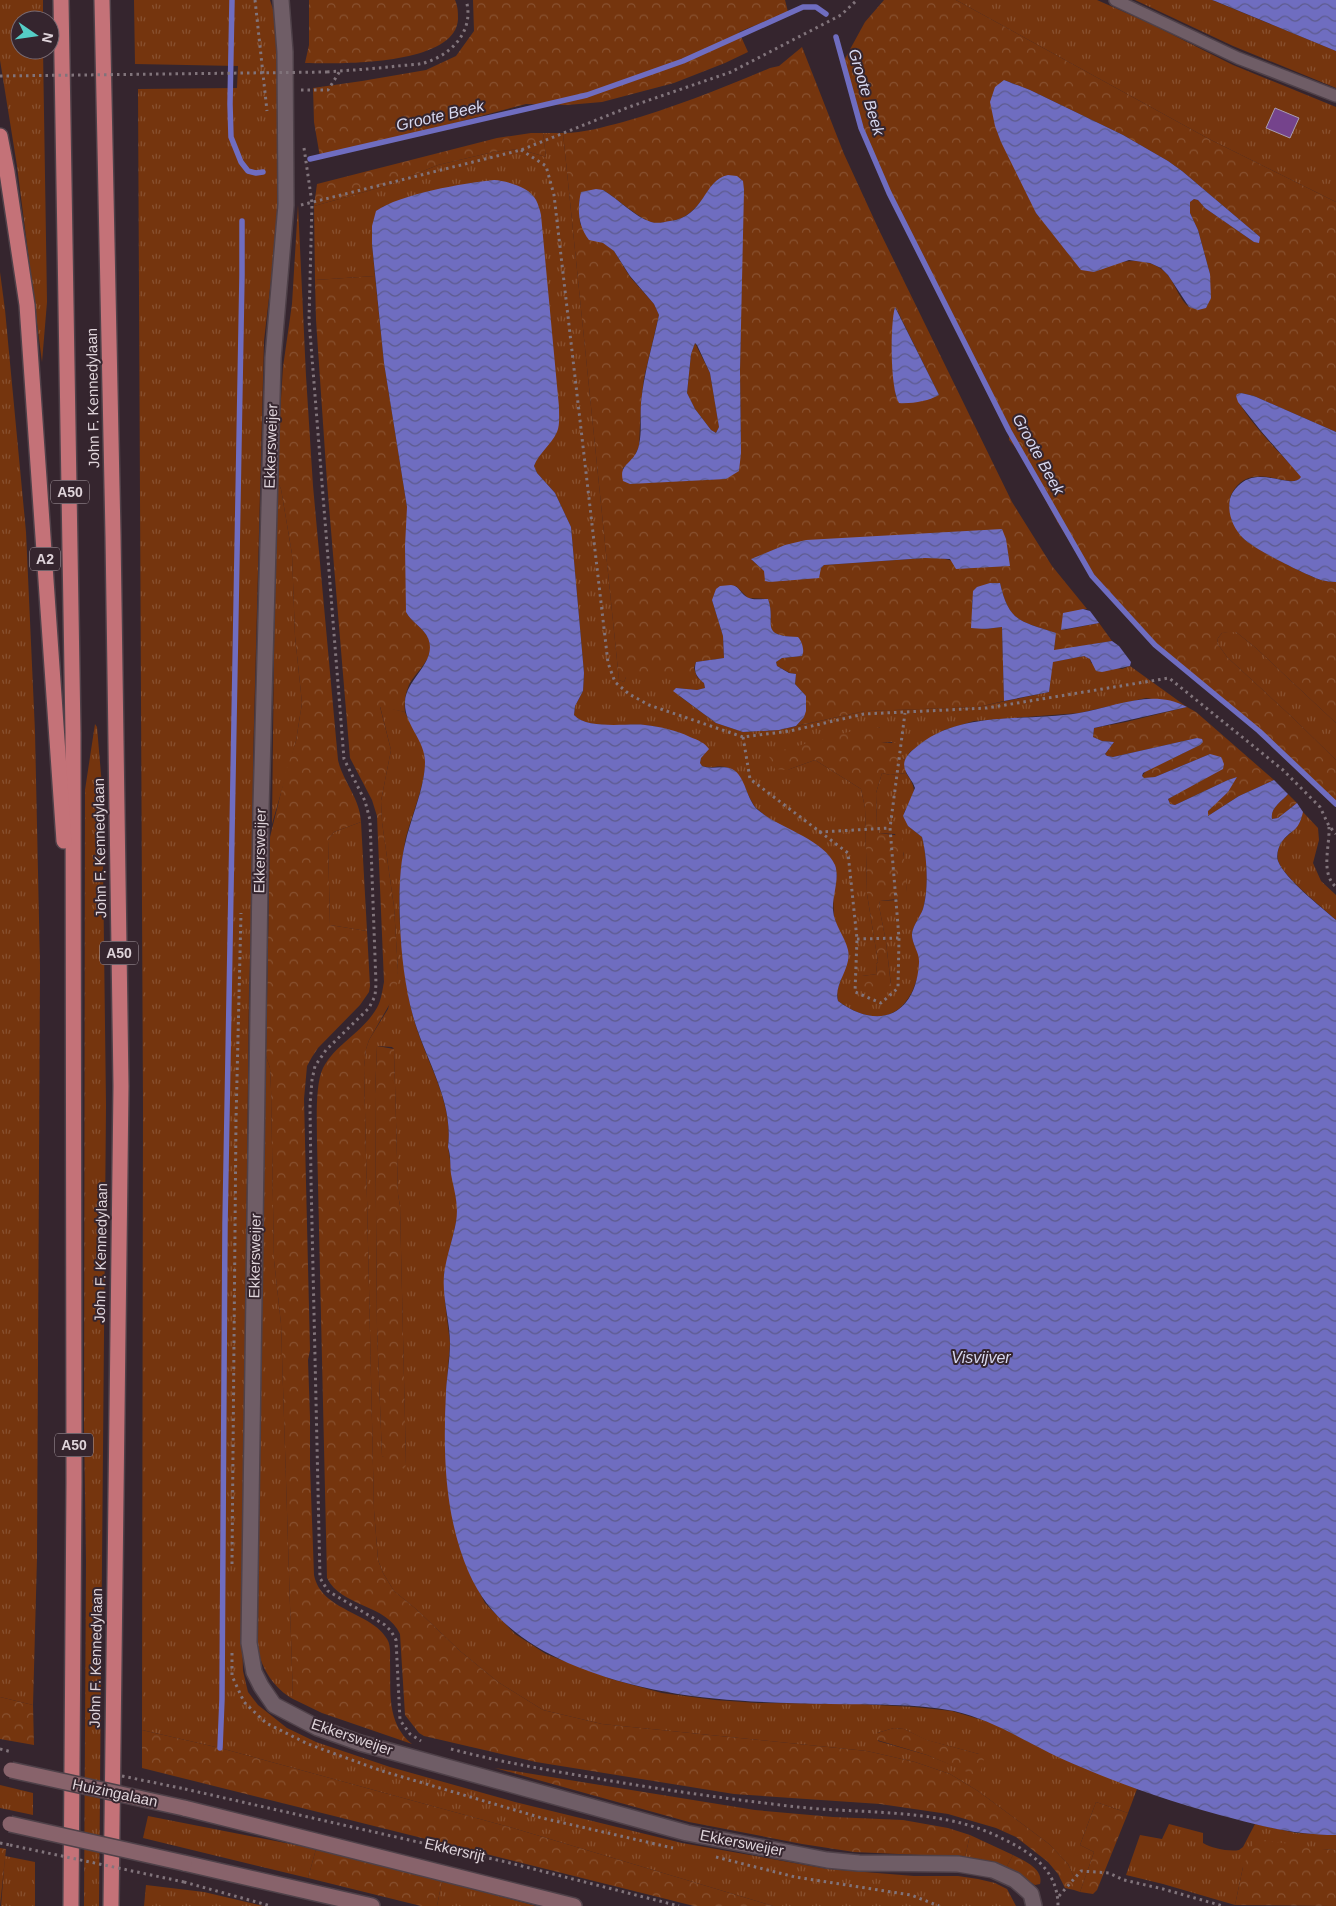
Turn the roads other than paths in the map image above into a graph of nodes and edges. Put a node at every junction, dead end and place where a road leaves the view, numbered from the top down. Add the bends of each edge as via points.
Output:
1 (61, 0) edge
2 (102, 0) edge
3 (281, 0) edge
4 (1115, 0) edge
5 (1336, 96) edge
6 (0, 136) edge
7 (74, 984) junction
8 (6, 1769) edge
9 (229, 1819) joint
10 (5, 1823) edge
11 (71, 1906) edge
12 (111, 1906) edge
13 (372, 1906) edge
14 (574, 1906) edge
15 (1034, 1906) edge

1 - 7 highway, John F. Kennedylaan / A50
2 - 12 highway, John F. Kennedylaan / A50 via 121,1086
3 - 15 street, Ekkersweijer via 290,206 273,358 261,808 249,1643 254,1672 274,1705 318,1728 360,1743 687,1833 827,1860 958,1864 993,1870 1015,1880 1031,1894
4 - 5 lane via 1238,58
6 - 7 highway, A2 via 27,305
7 - 11 highway, John F. Kennedylaan / A50
8 - 9 main road, Huizingalaan, bridge
9 - 14 main road, Ekkersrijt
10 - 13 main road, bridge

